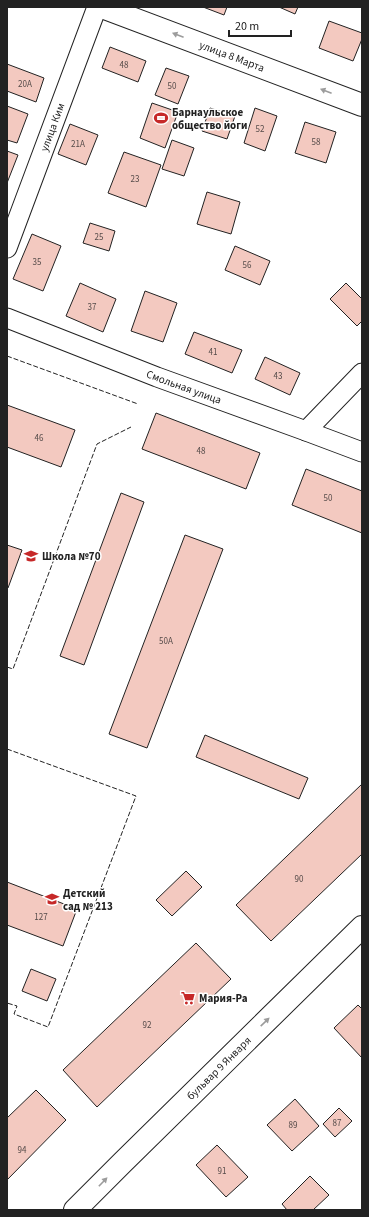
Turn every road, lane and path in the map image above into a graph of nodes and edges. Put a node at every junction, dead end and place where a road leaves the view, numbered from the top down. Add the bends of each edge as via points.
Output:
1 (97, 7) edge
2 (102, 7) edge
3 (362, 105) edge
4 (7, 248) edge
5 (7, 318) edge
6 (362, 373) edge
7 (306, 431) junction
8 (362, 452) edge
9 (362, 927) edge
10 (76, 1210) edge

1 - 4 street, улица Ким
3 -> 2 main road, улица 8 Марта
5 - 7 street, Смольная улица via 157,377
6 - 7 street
7 - 8 street, Смольная улица
10 -> 9 main road, бульвар 9 Января

